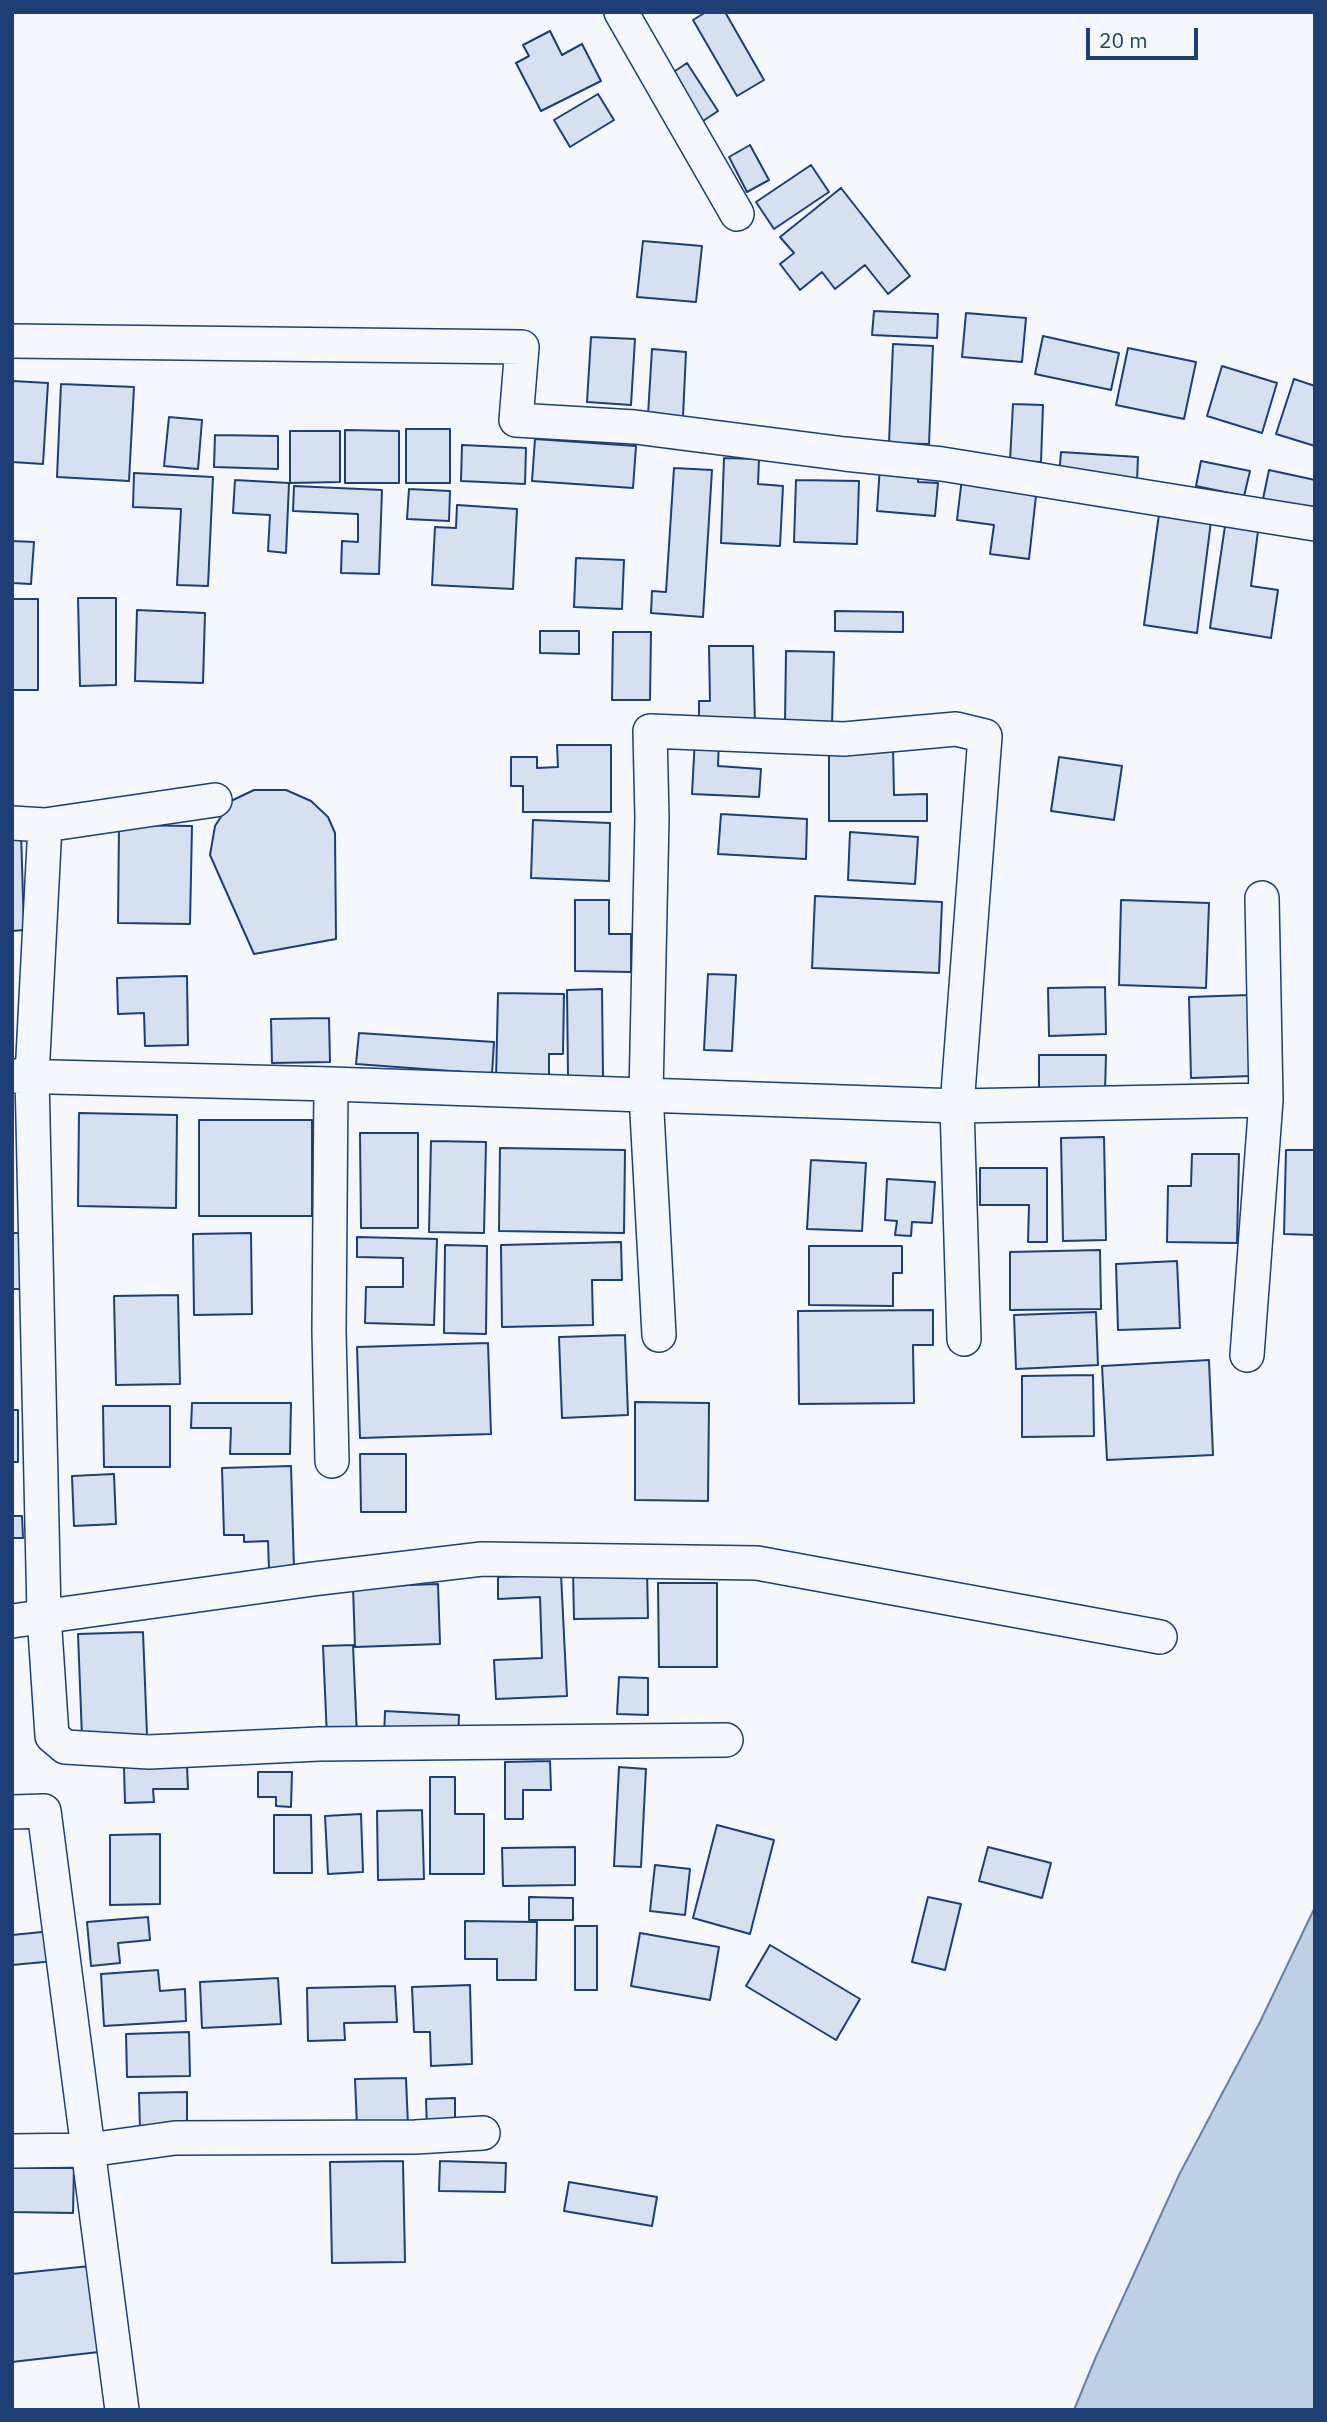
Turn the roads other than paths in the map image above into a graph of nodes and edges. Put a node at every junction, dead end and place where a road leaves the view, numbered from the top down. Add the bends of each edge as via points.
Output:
1 (621, 12) edge
2 (737, 214) dead end
3 (12, 341) edge
4 (1315, 524) edge
5 (215, 800) dead end
6 (12, 823) edge
7 (45, 825) junction
8 (1262, 898) dead end
9 (22, 1076) edge
10 (331, 1084) junction
11 (646, 1094) junction
12 (1266, 1100) junction
13 (957, 1106) junction
14 (659, 1335) dead end
15 (964, 1339) dead end
16 (1247, 1355) dead end
17 (332, 1461) dead end
18 (28, 1618) edge
19 (1160, 1637) dead end
20 (726, 1740) dead end
21 (12, 1812) edge
22 (483, 2133) dead end
23 (89, 2150) junction
24 (12, 2151) edge
25 (122, 2410) edge

1 - 2 street
3 - 4 street via 522,347 516,420 635,426 942,464
5 - 7 street
6 - 7 street
7 - 9 street
8 - 12 street
9 - 10 street
9 - 18 street
10 - 11 street
10 - 17 street
11 - 13 street
11 - 13 street via 650,730 844,739 956,729 985,736
11 - 14 street
12 - 13 street
12 - 16 street
13 - 15 street
18 - 19 street via 482,1559 757,1563
18 - 20 street via 52,1737 65,1747 149,1752 319,1744
21 - 23 street via 44,1811
22 - 23 street via 175,2138
23 - 24 street
23 - 25 street

